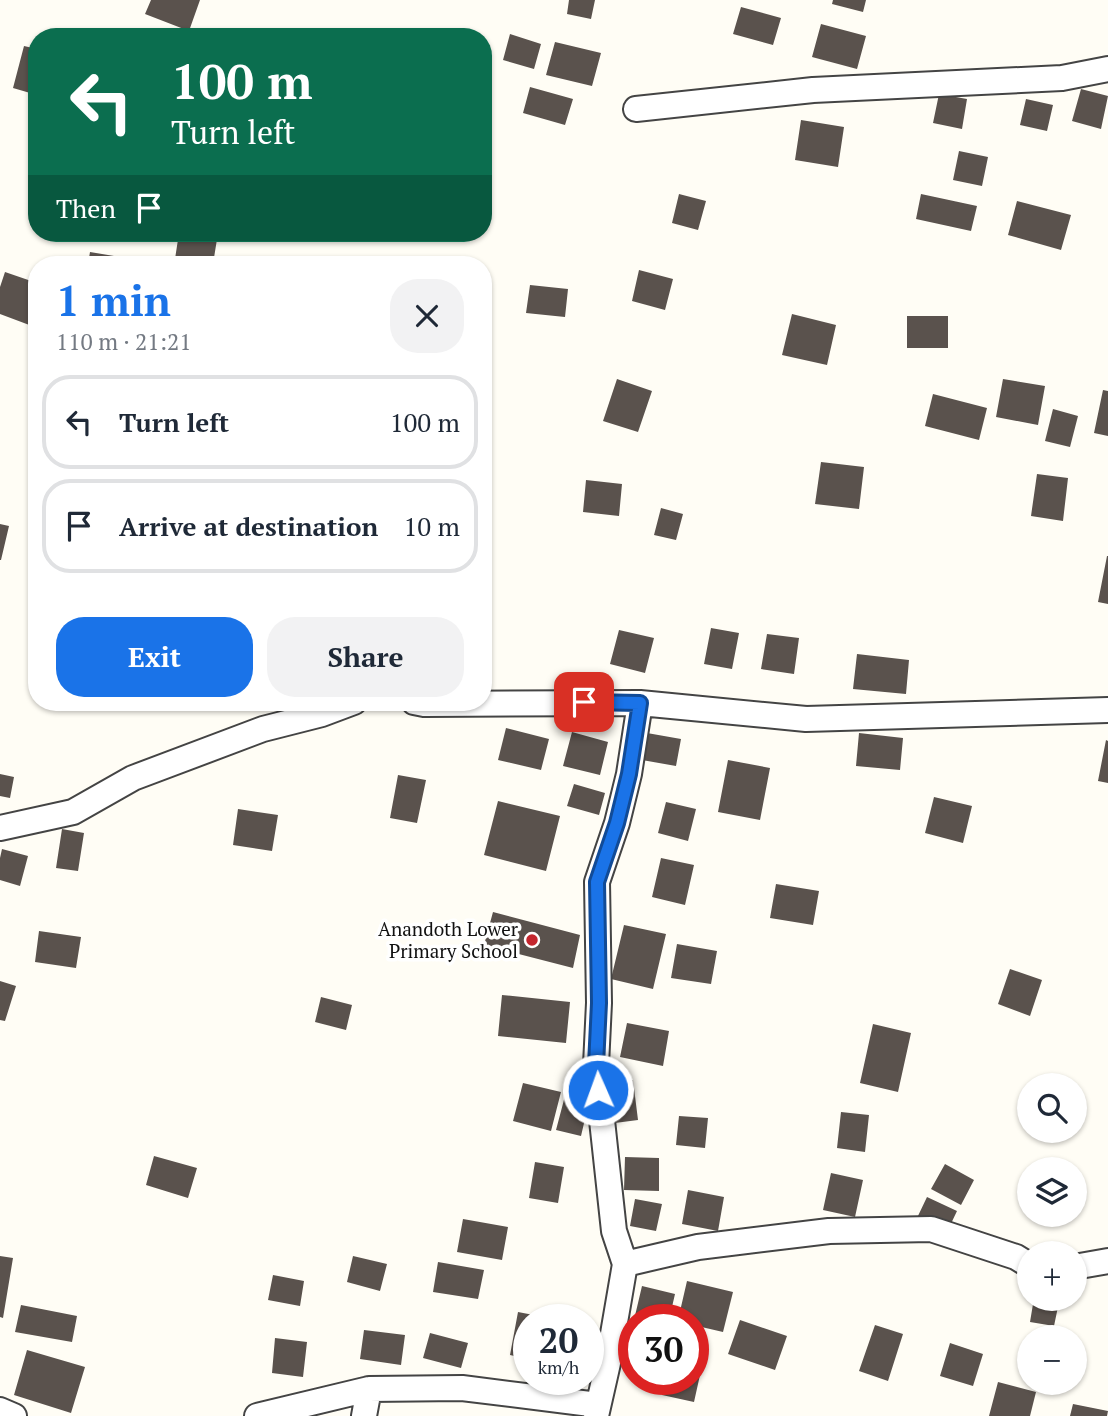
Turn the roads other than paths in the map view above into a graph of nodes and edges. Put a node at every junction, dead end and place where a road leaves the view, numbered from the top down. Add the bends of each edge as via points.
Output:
1 (1108, 69) edge
2 (636, 109) dead end
3 (640, 703) junction
4 (492, 704) edge
5 (1108, 710) edge
6 (330, 711) edge
7 (0, 828) edge
8 (1017, 1258) edge
9 (1108, 1261) edge
10 (625, 1265) junction
11 (1087, 1265) edge
12 (369, 1389) junction
13 (0, 1410) edge
14 (597, 1411) edge
15 (14, 1416) edge
16 (257, 1416) edge
17 (364, 1416) edge

1 - 2 street via 1062,78 813,90
3 - 4 street
3 - 5 street via 806,719
3 - 10 street via 629,774 597,882 597,1077 614,1231
6 - 7 street via 263,729 133,778 73,812
8 - 10 street via 931,1229 829,1231 698,1247
9 - 11 street
10 - 14 street
12 - 14 street via 462,1388
12 - 16 street
12 - 17 street
13 - 15 street

